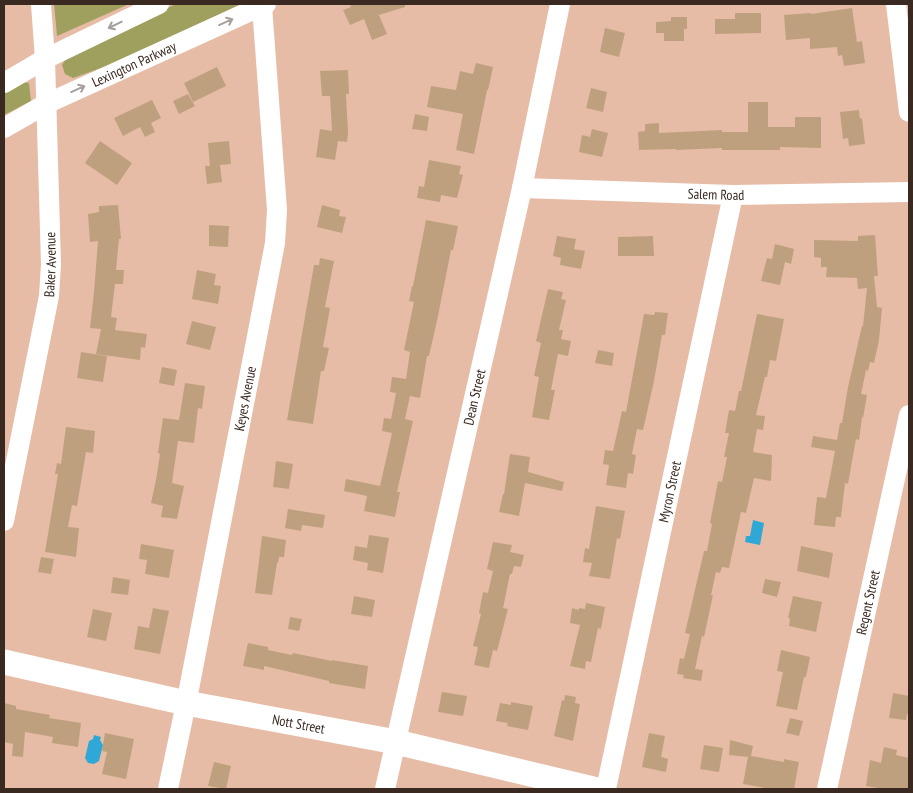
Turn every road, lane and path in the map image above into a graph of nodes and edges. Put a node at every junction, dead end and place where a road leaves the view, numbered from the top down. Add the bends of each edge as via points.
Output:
1 (41, 4) edge
2 (159, 4) edge
3 (560, 4) edge
4 (896, 4) edge
5 (264, 5) edge
6 (45, 59) junction
7 (4, 83) edge
8 (46, 104) junction
9 (909, 112) edge
10 (4, 128) edge
11 (522, 188) junction
12 (909, 192) edge
13 (733, 195) junction
14 (909, 416) edge
15 (904, 457) edge
16 (4, 521) edge
17 (4, 662) edge
18 (186, 703) junction
19 (396, 742) junction
20 (168, 789) edge
21 (386, 789) edge
22 (592, 789) edge
23 (606, 789) edge
24 (827, 789) edge

1 - 6 street, Baker Avenue
2 -> 6 street
3 - 11 street, Dean Street
4 - 9 street
8 -> 5 street, Lexington Parkway
5 - 18 street, Keyes Avenue via 277,210 275,243
6 - 7 street
6 - 8 street, Baker Avenue
8 - 10 street, Lexington Parkway
8 - 16 street, Baker Avenue via 49,296
11 - 13 street, Salem Road
11 - 19 street, Dean Street
12 - 13 street, Salem Road
13 - 23 street, Myron Street
14 - 15 street, Regent Street
15 - 24 street, Regent Street
17 - 18 main road, Nott Street
18 - 19 main road, Nott Street
18 - 20 street, Keyes Avenue
19 - 21 street, Dean Street
19 - 22 main road, Nott Street

